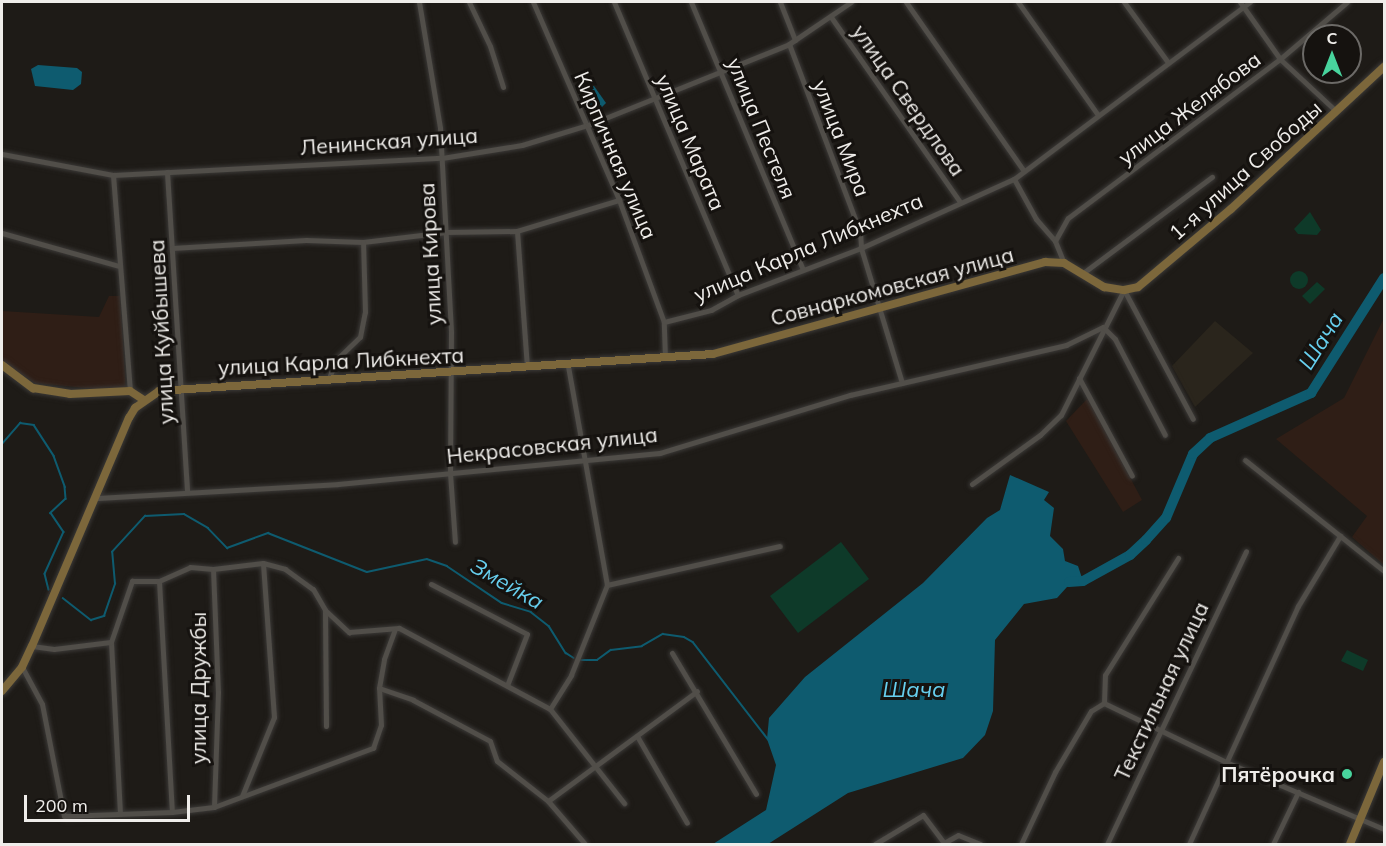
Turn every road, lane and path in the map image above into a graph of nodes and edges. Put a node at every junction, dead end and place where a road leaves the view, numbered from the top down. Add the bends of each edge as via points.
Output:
1 (419, 2) edge
2 (468, 2) edge
3 (534, 2) edge
4 (614, 2) edge
5 (692, 2) edge
6 (780, 2) edge
7 (851, 2) edge
8 (906, 2) edge
9 (1018, 2) edge
10 (1124, 2) edge
11 (1250, 2) edge
12 (1347, 2) edge
13 (1242, 4) edge
14 (831, 17) junction
15 (795, 40) junction
16 (789, 44) junction
17 (1280, 59) junction
18 (1167, 61) junction
19 (1384, 67) edge
20 (721, 70) junction
21 (503, 87) dead end
22 (655, 99) junction
23 (1336, 111) junction
24 (1098, 115) junction
25 (588, 125) junction
26 (2, 154) edge
27 (442, 158) junction
28 (1024, 171) junction
29 (167, 172) junction
30 (113, 175) junction
31 (1212, 177) dead end
32 (1014, 179) junction
33 (619, 200) junction
34 (960, 202) junction
35 (517, 231) junction
36 (446, 232) junction
37 (2, 233) edge
38 (1055, 241) junction
39 (363, 242) junction
40 (172, 248) junction
41 (861, 248) junction
42 (1064, 262) junction
43 (119, 266) junction
44 (802, 268) junction
45 (1083, 273) junction
46 (1124, 290) junction
47 (738, 295) junction
48 (882, 308) junction
49 (664, 322) junction
50 (1103, 327) junction
51 (665, 358) junction
52 (2, 365) edge
53 (568, 366) junction
54 (527, 368) junction
55 (451, 374) junction
56 (329, 378) junction
57 (1079, 378) junction
58 (902, 383) junction
59 (180, 387) junction
60 (130, 391) junction
61 (144, 400) junction
62 (1193, 419) dead end
63 (1165, 435) dead end
64 (585, 459) junction
65 (1245, 460) dead end
66 (450, 473) junction
67 (1132, 476) dead end
68 (972, 484) dead end
69 (187, 491) junction
70 (96, 498) junction
71 (1340, 536) junction
72 (455, 542) dead end
73 (780, 546) dead end
74 (1246, 551) dead end
75 (1178, 558) dead end
76 (263, 563) junction
77 (213, 569) junction
78 (1384, 571) edge
79 (159, 580) junction
80 (431, 584) dead end
81 (607, 585) junction
82 (325, 610) junction
83 (394, 631) junction
84 (111, 642) junction
85 (32, 646) junction
86 (672, 652) dead end
87 (22, 667) junction
88 (508, 683) junction
89 (379, 687) junction
90 (2, 690) edge
91 (697, 691) junction
92 (1104, 703) junction
93 (550, 709) junction
94 (326, 726) dead end
95 (1162, 730) junction
96 (637, 736) junction
97 (1226, 762) junction
98 (1384, 762) edge
99 (595, 765) junction
100 (1298, 792) junction
101 (756, 794) dead end
102 (242, 796) junction
103 (548, 801) junction
104 (624, 803) dead end
105 (214, 807) junction
106 (172, 812) junction
107 (120, 814) junction
108 (1363, 819) junction
109 (687, 823) dead end
110 (1384, 829) edge
111 (585, 844) edge
112 (875, 844) edge
113 (943, 844) edge
114 (980, 844) edge
115 (1021, 844) edge
116 (1107, 844) edge
117 (1190, 844) edge
118 (1273, 844) edge
119 (1350, 844) edge

1 - 27 street, улица Кирова
2 - 21 street via 490,46
3 - 25 street, Кирпичная улица
4 - 22 street, улица Марата
5 - 20 street, улица Пестеля
6 - 15 street
7 - 14 street, Ленинская улица
8 - 28 street
9 - 24 street
10 - 18 street
11 - 13 street, улица Карла Либкнехта
12 - 17 street, улица Желябова
13 - 17 street
13 - 18 street, улица Карла Либкнехта
14 - 15 street, Ленинская улица
14 - 34 street, улица Свердлова
15 - 16 street, Ленинская улица
16 - 20 street, Ленинская улица
16 - 41 street, улица Мира via 860,232
17 - 23 street
17 - 38 street, улица Желябова via 1068,218
18 - 24 street, улица Карла Либкнехта
19 - 23 street, 1-я улица Свободы
20 - 22 street, Ленинская улица
20 - 44 street, улица Пестеля
22 - 25 street, Ленинская улица
22 - 47 street, улица Марата
23 - 46 street, 1-я улица Свободы via 1153,276
24 - 28 street, улица Карла Либкнехта
25 - 27 street, Ленинская улица via 522,145
25 - 33 street, Кирпичная улица
26 - 30 street, Ленинская улица
27 - 29 street, Ленинская улица
27 - 36 street, улица Кирова
28 - 32 street, улица Карла Либкнехта
29 - 30 street, Ленинская улица
29 - 40 street, улица Куйбышева
30 - 43 street
31 - 45 street
32 - 34 street, улица Карла Либкнехта
32 - 38 street via 1036,219
33 - 35 street
33 - 49 street, Кирпичная улица
34 - 41 street, улица Карла Либкнехта
35 - 36 street
35 - 54 street
36 - 39 street
36 - 55 street, улица Кирова
37 - 43 street
38 - 42 street
39 - 40 street via 306,240
39 - 56 street via 365,312 360,337 336,360
40 - 59 street, улица Куйбышева
41 - 44 street, улица Карла Либкнехта
41 - 48 street, улица Мира
42 - 45 street
42 - 48 street, Совнаркомовская улица via 1046,262
43 - 60 street
44 - 47 street, улица Карла Либкнехта
45 - 46 street via 1104,286
46 - 50 street
46 - 62 street
47 - 49 street, улица Карла Либкнехта via 711,310
48 - 51 street, Совнаркомовская улица via 713,354
48 - 58 street, улица Мира
49 - 51 street
50 - 57 street
50 - 58 street, Некрасовская улица via 1066,345
50 - 63 street via 1115,339
51 - 53 street, улица Карла Либкнехта
52 - 60 street via 33,388 70,394
53 - 54 street, улица Карла Либкнехта
53 - 64 street
54 - 55 street, улица Карла Либкнехта
55 - 56 street, улица Карла Либкнехта
55 - 66 street, улица Кирова
56 - 59 street, улица Карла Либкнехта
57 - 67 street
57 - 68 street via 1062,415 1041,435
58 - 64 street, Некрасовская улица via 760,419 660,453
59 - 61 street, улица Карла Либкнехта via 159,391
59 - 69 street, улица Куйбышева
60 - 61 street
61 - 70 street via 129,418
64 - 66 street, Некрасовская улица
64 - 81 street
65 - 71 street
66 - 69 street, Некрасовская улица
66 - 72 street, улица Кирова
69 - 70 street, Некрасовская улица via 127,499
70 - 85 street
71 - 78 street
71 - 97 street via 1298,606
73 - 81 street
74 - 95 street, Текстильная улица
75 - 92 street via 1105,675
76 - 77 street
76 - 82 street via 285,568 313,589
76 - 102 street via 274,717
77 - 79 street via 190,567
77 - 105 street, улица Дружбы via 218,692
79 - 84 street via 132,581
79 - 106 street
80 - 88 street via 527,634
81 - 93 street via 573,671
82 - 83 street via 349,632
82 - 94 street
83 - 88 street via 399,628
83 - 89 street
84 - 85 street via 54,649
84 - 107 street
85 - 87 street
86 - 91 street
87 - 90 street
87 - 107 street via 42,704 64,816
88 - 93 street
89 - 102 street via 381,725 374,748
89 - 103 street via 413,700 490,741 497,761
91 - 96 street
91 - 101 street
92 - 95 street
92 - 115 street via 1091,711 1055,772
93 - 99 street
95 - 97 street
95 - 116 street, Текстильная улица
96 - 99 street
96 - 109 street
97 - 100 street
97 - 117 street
98 - 108 street
99 - 103 street
99 - 104 street
100 - 108 street
100 - 118 street
102 - 105 street
103 - 111 street
105 - 106 street
106 - 107 street
108 - 110 street
108 - 119 street
112 - 113 street via 923,815
113 - 114 street via 958,835

